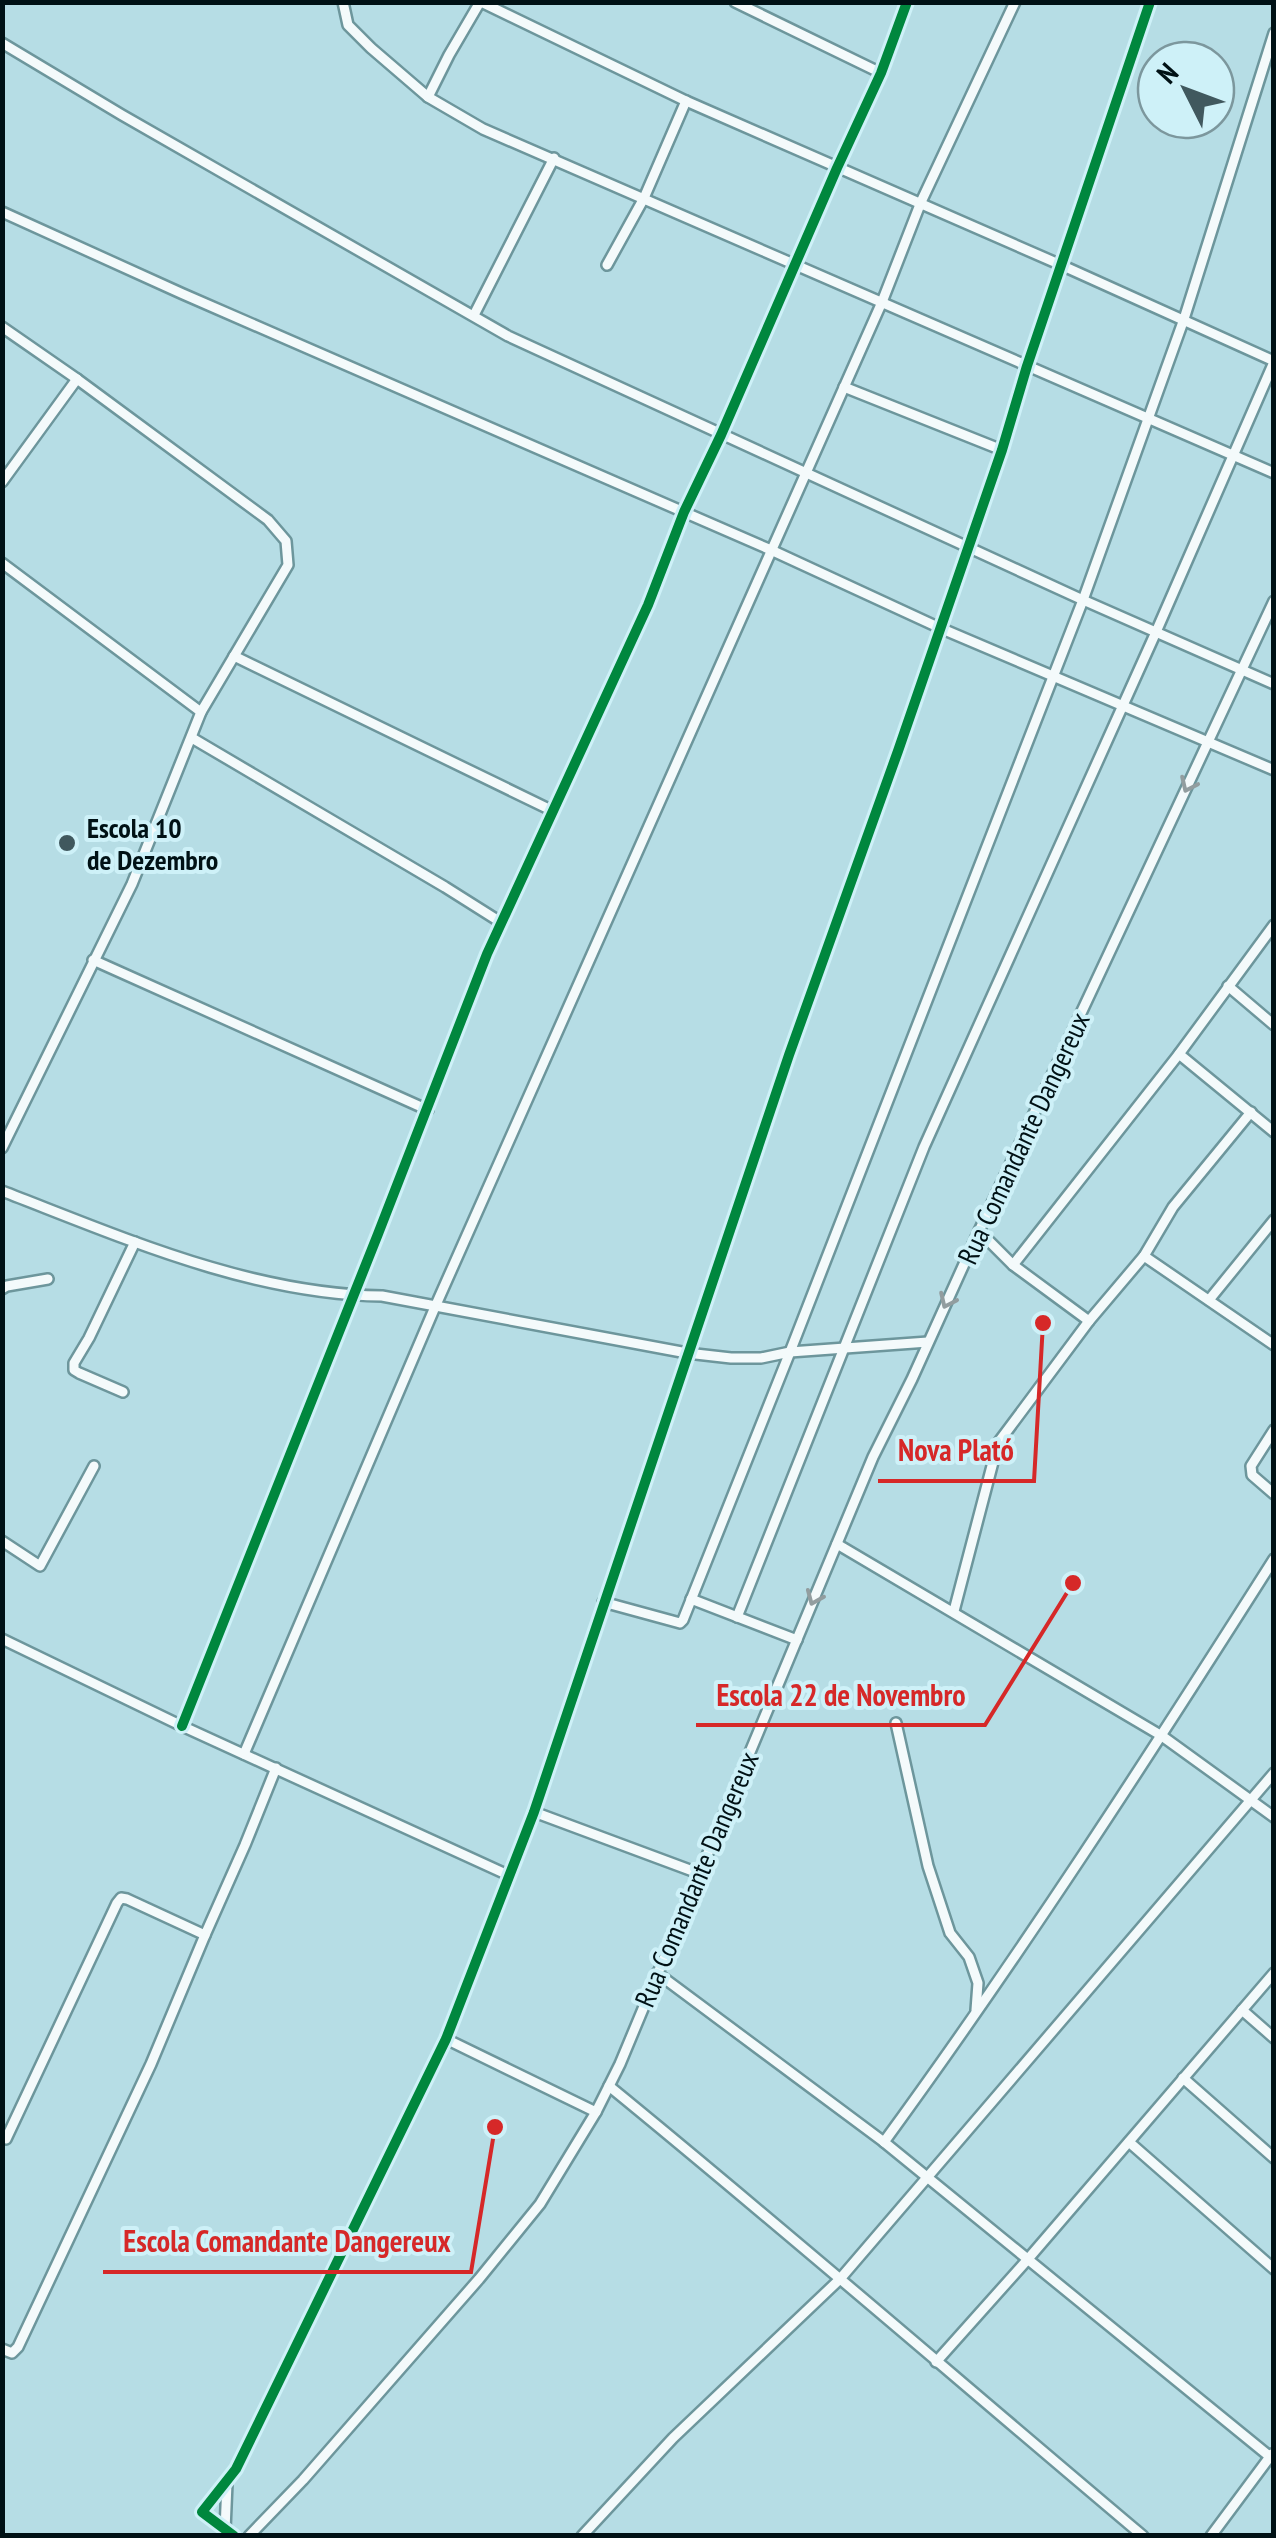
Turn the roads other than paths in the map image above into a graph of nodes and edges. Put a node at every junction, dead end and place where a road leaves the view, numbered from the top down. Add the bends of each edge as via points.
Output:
1 (343, 2) edge
2 (480, 2) edge
3 (735, 2) edge
4 (907, 2) edge
5 (1015, 2) edge
6 (1150, 2) edge
7 (1274, 33) edge
8 (2, 42) edge
9 (881, 73) junction
10 (428, 97) junction
11 (686, 101) junction
12 (554, 158) junction
13 (836, 168) junction
14 (644, 198) junction
15 (921, 202) junction
16 (2, 212) edge
17 (1061, 264) junction
18 (607, 265) dead end
19 (793, 265) junction
20 (882, 302) junction
21 (474, 316) junction
22 (1184, 319) junction
23 (2, 327) edge
24 (1274, 362) edge
25 (1028, 366) junction
26 (77, 379) junction
27 (844, 387) junction
28 (1149, 418) junction
29 (721, 435) junction
30 (1002, 450) junction
31 (1234, 456) junction
32 (804, 473) junction
33 (1274, 473) edge
34 (2, 482) edge
35 (684, 512) junction
36 (968, 548) junction
37 (771, 550) junction
38 (2, 562) edge
39 (1083, 600) junction
40 (1274, 601) edge
41 (940, 628) junction
42 (1156, 632) junction
43 (234, 656) junction
44 (1242, 670) junction
45 (1053, 677) junction
46 (1274, 684) edge
47 (1122, 707) junction
48 (201, 712) junction
49 (192, 738) junction
50 (1208, 742) junction
51 (1274, 770) edge
52 (553, 811) junction
53 (502, 923) junction
54 (1274, 925) edge
55 (93, 960) junction
56 (1228, 986) junction
57 (1274, 1026) edge
58 (1179, 1054) junction
59 (428, 1110) junction
60 (1251, 1112) junction
61 (1274, 1132) edge
62 (2, 1148) edge
63 (2, 1191) edge
64 (1274, 1220) edge
65 (978, 1232) junction
66 (136, 1242) junction
67 (1144, 1256) junction
68 (1014, 1265) junction
69 (48, 1279) dead end
70 (2, 1289) edge
71 (353, 1296) junction
72 (1209, 1300) junction
73 (435, 1307) junction
74 (1088, 1322) junction
75 (928, 1342) junction
76 (1274, 1345) edge
77 (845, 1347) junction
78 (790, 1352) junction
79 (687, 1353) junction
80 (124, 1392) dead end
81 (1274, 1430) edge
82 (94, 1466) dead end
83 (1274, 1494) edge
84 (2, 1541) edge
85 (837, 1544) junction
86 (1274, 1559) edge
87 (691, 1599) junction
88 (603, 1602) junction
89 (954, 1611) junction
90 (737, 1617) junction
91 (2, 1639) edge
92 (797, 1640) junction
93 (896, 1723) dead end
94 (182, 1726) junction
95 (1162, 1736) junction
96 (244, 1754) junction
97 (276, 1768) junction
98 (1274, 1773) edge
99 (1252, 1800) junction
100 (534, 1812) junction
101 (1274, 1818) edge
102 (698, 1873) junction
103 (508, 1874) junction
104 (205, 1935) junction
105 (657, 1972) junction
106 (1274, 1973) edge
107 (1242, 2010) junction
108 (975, 2014) junction
109 (1274, 2038) edge
110 (446, 2039) junction
111 (1183, 2078) junction
112 (610, 2086) junction
113 (596, 2112) junction
114 (6, 2139) dead end
115 (884, 2142) junction
116 (1128, 2142) junction
117 (1274, 2158) edge
118 (928, 2178) junction
119 (1028, 2259) junction
120 (1274, 2269) edge
121 (840, 2279) junction
122 (2, 2350) edge
123 (936, 2362) junction
124 (1272, 2456) edge
125 (227, 2482) junction
126 (229, 2533) edge
127 (249, 2536) edge
128 (582, 2536) edge
129 (1143, 2536) edge
130 (1211, 2536) edge

1 - 10 street via 348,25
2 - 10 street
2 - 11 street
3 - 9 street
4 - 9 street
5 - 15 street
6 - 17 street
7 - 22 street
8 - 21 street
9 - 13 street
10 - 12 street
11 - 13 street
11 - 14 street
12 - 14 street
12 - 21 street
13 - 15 street
13 - 19 street
14 - 18 street
14 - 19 street
15 - 17 street
15 - 20 street
16 - 35 street
17 - 22 street
17 - 25 street
19 - 20 street
19 - 29 street
20 - 25 street
20 - 27 street
21 - 29 street
22 - 24 street
22 - 28 street
23 - 26 street
24 - 31 street
25 - 28 street
25 - 30 street
26 - 34 street
26 - 43 street via 268,520 286,541 288,566
27 - 30 street
27 - 32 street
28 - 31 street
28 - 39 street
29 - 32 street
29 - 35 street
30 - 36 street
31 - 33 street
31 - 42 street
32 - 36 street
32 - 37 street
35 - 37 street
35 - 52 street
36 - 39 street
36 - 41 street
37 - 41 street
37 - 73 street
38 - 48 street
39 - 42 street
39 - 45 street
40 - 44 street, Rua Comandante Dangereux
41 - 45 street
41 - 79 street
42 - 44 street
42 - 47 street
43 - 48 street
43 - 52 street
44 - 46 street
44 - 50 street, Rua Comandante Dangereux
45 - 47 street
45 - 78 street
47 - 50 street
47 - 77 street via 924,1147
48 - 49 street
49 - 53 street
49 - 55 street
50 - 51 street
50 -> 65 street, Rua Comandante Dangereux
52 - 53 street
53 - 59 street
54 - 56 street
55 - 59 street
55 - 62 street
56 - 57 street
56 - 58 street
58 - 60 street
58 - 68 street
59 - 71 street
60 - 61 street
60 - 67 street via 1173,1207
63 - 66 street
64 - 72 street
65 - 68 street
65 -> 75 street, Rua Comandante Dangereux
66 - 71 street via 265,1282
66 - 80 street via 74,1363 78,1373
67 - 72 street
67 - 74 street
68 - 74 street
69 - 70 street
71 - 73 street
71 - 94 street
72 - 76 street
73 - 79 street
73 - 96 street
74 - 89 street via 998,1443
75 - 77 street
75 - 85 street, Rua Comandante Dangereux
77 - 78 street
77 - 90 street
78 - 79 street via 761,1358
78 - 87 street
79 - 88 street
81 - 83 street via 1251,1466
82 - 84 street via 40,1566
85 - 89 street
85 -> 92 street, Rua Comandante Dangereux
86 - 95 street
87 - 88 street via 680,1623
87 - 90 street
88 - 100 street
89 - 95 street
90 - 92 street
91 - 94 street
92 - 102 street, Rua Comandante Dangereux
93 - 108 street via 950,1933 978,1983
94 - 96 street
95 - 99 street
95 - 108 street
96 - 97 street
97 - 103 street
97 - 104 street
98 - 99 street
99 - 101 street
99 - 118 street
100 - 102 street
100 - 103 street
102 - 105 street, Rua Comandante Dangereux
103 - 110 street
104 - 114 street via 121,1898
104 - 122 street via 152,2064 18,2347
105 - 112 street, Rua Comandante Dangereux
105 - 115 street
106 - 107 street
107 - 109 street
107 - 111 street
108 - 115 street
110 - 113 street
110 - 125 street
111 - 116 street
111 - 117 street
112 - 113 street, Rua Comandante Dangereux
112 - 121 street
113 - 127 street, Rua Comandante Dangereux via 540,2204 491,2264
115 - 118 street
116 - 119 street
116 - 120 street
118 - 119 street
118 - 121 street
119 - 123 street
119 - 124 street
121 - 123 street
121 - 128 street via 673,2438
123 - 129 street
124 - 130 street
125 - 126 street
125 - 126 street via 202,2512

